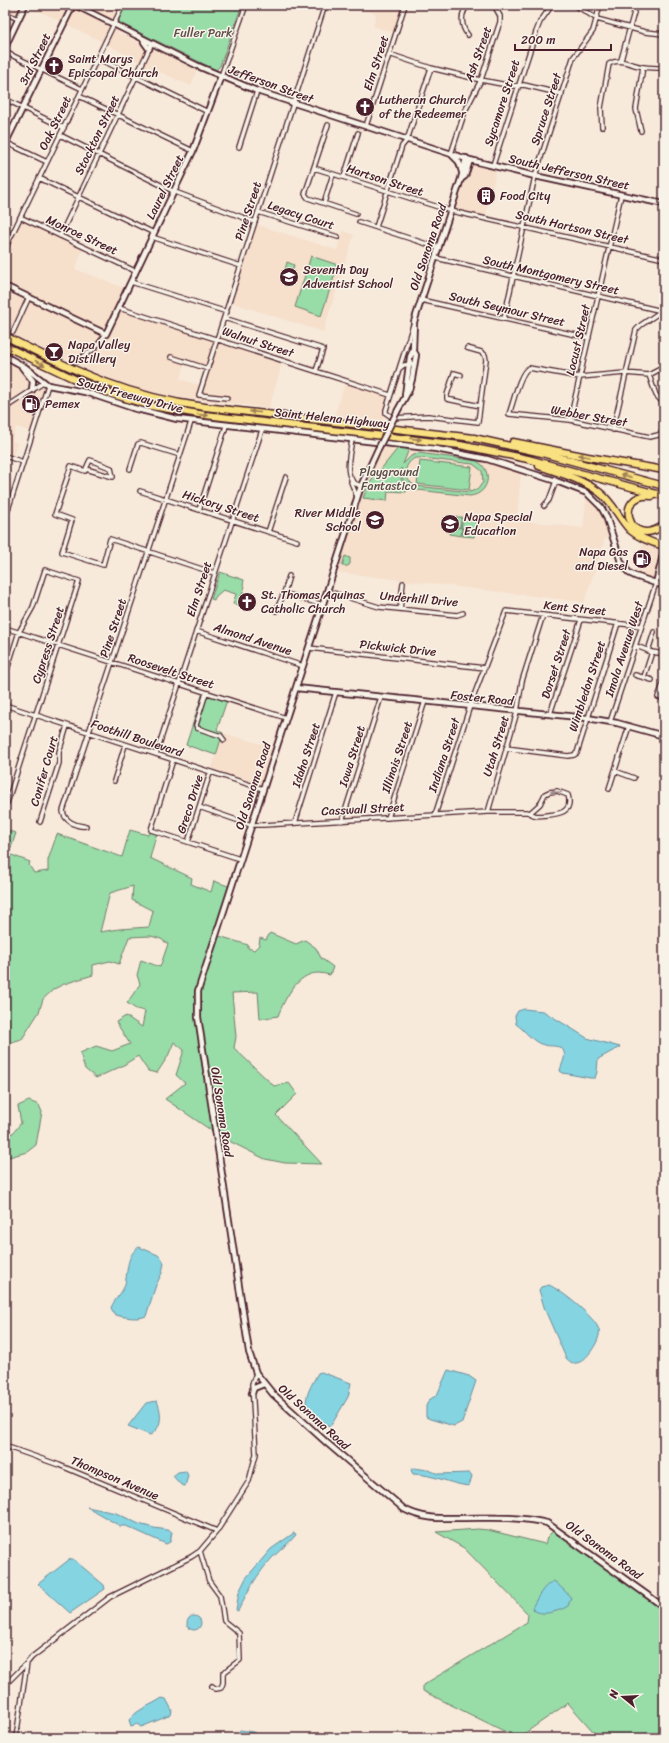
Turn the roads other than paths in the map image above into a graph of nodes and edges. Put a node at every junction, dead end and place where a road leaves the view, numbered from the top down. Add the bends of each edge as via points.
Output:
1 (25, 5) edge
2 (74, 5) edge
3 (123, 5) edge
4 (246, 5) edge
5 (314, 5) edge
6 (405, 5) edge
7 (470, 5) edge
8 (494, 5) edge
9 (552, 5) edge
10 (575, 5) edge
11 (600, 5) edge
12 (636, 5) edge
13 (325, 7) edge
14 (5, 13) edge
15 (18, 19) junction
16 (597, 19) junction
17 (114, 24) junction
18 (630, 29) junction
19 (664, 34) edge
20 (135, 35) junction
21 (468, 35) dead end
22 (152, 43) junction
23 (5, 47) edge
24 (149, 49) junction
25 (5, 52) edge
26 (389, 54) junction
27 (97, 58) junction
28 (621, 60) junction
29 (643, 67) junction
30 (431, 68) junction
31 (664, 68) edge
32 (41, 70) junction
33 (221, 76) junction
34 (136, 78) junction
35 (481, 80) junction
36 (518, 86) junction
37 (82, 89) junction
38 (257, 91) junction
39 (562, 94) junction
40 (79, 96) junction
41 (5, 99) edge
42 (293, 103) junction
43 (23, 108) junction
44 (208, 112) junction
45 (118, 115) junction
46 (328, 125) dead end
47 (366, 126) junction
48 (64, 128) junction
49 (602, 128) dead end
50 (641, 131) dead end
51 (358, 133) dead end
52 (60, 135) junction
53 (407, 140) junction
54 (5, 143) edge
55 (239, 146) dead end
56 (193, 151) junction
57 (99, 154) junction
58 (451, 154) junction
59 (468, 159) junction
60 (47, 162) junction
61 (493, 165) junction
62 (314, 168) junction
63 (462, 173) junction
64 (333, 174) junction
65 (535, 176) junction
66 (344, 177) junction
67 (39, 178) junction
68 (461, 179) junction
69 (388, 191) junction
70 (175, 192) junction
71 (621, 195) junction
72 (79, 197) junction
73 (324, 203) junction
74 (664, 204) edge
75 (451, 211) junction
76 (258, 212) junction
77 (356, 214) dead end
78 (20, 217) junction
79 (255, 222) junction
80 (360, 222) dead end
81 (376, 227) junction
82 (524, 227) junction
83 (153, 235) junction
84 (60, 236) junction
85 (338, 237) dead end
86 (610, 246) junction
87 (439, 248) junction
88 (5, 249) edge
89 (436, 258) junction
90 (664, 259) edge
91 (241, 266) junction
92 (135, 271) junction
93 (513, 276) junction
94 (131, 282) junction
95 (5, 286) edge
96 (598, 296) junction
97 (29, 297) junction
98 (421, 300) junction
99 (119, 308) junction
100 (663, 310) edge
101 (226, 312) junction
102 (224, 318) junction
103 (504, 319) junction
104 (414, 322) junction
105 (14, 332) dead end
106 (106, 334) junction
107 (5, 336) edge
108 (589, 338) junction
109 (218, 340) junction
110 (5, 346) edge
111 (466, 348) dead end
112 (5, 356) edge
113 (171, 357) dead end
114 (75, 362) dead end
115 (19, 363) junction
116 (412, 364) junction
117 (664, 366) edge
118 (208, 369) junction
119 (398, 369) junction
120 (316, 371) junction
121 (625, 373) junction
122 (461, 375) dead end
123 (650, 375) junction
124 (580, 377) junction
125 (43, 382) junction
126 (48, 385) junction
127 (32, 390) junction
128 (390, 395) junction
129 (227, 398) dead end
130 (664, 404) edge
131 (480, 406) junction
132 (5, 408) edge
133 (570, 420) junction
134 (191, 422) junction
135 (226, 426) junction
136 (262, 430) junction
137 (613, 430) junction
138 (664, 432) edge
139 (474, 438) junction
140 (352, 440) junction
141 (508, 454) junction
142 (180, 455) junction
143 (5, 456) edge
144 (24, 462) junction
145 (86, 469) junction
146 (130, 469) dead end
147 (664, 469) edge
148 (286, 477) dead end
149 (350, 479) junction
150 (556, 481) junction
151 (361, 486) junction
152 (664, 486) edge
153 (140, 491) dead end
154 (357, 497) junction
155 (664, 497) edge
156 (166, 499) junction
157 (544, 506) dead end
158 (199, 510) junction
159 (6, 513) edge
160 (5, 519) edge
161 (233, 520) junction
162 (664, 525) edge
163 (268, 532) junction
164 (297, 541) dead end
165 (664, 546) edge
166 (149, 551) junction
167 (664, 551) edge
168 (664, 565) edge
169 (214, 573) junction
170 (289, 576) dead end
171 (403, 583) dead end
172 (656, 583) junction
173 (664, 586) edge
174 (327, 591) junction
175 (284, 593) junction
176 (322, 605) junction
177 (400, 609) junction
178 (276, 611) dead end
179 (506, 611) joint
180 (463, 613) dead end
181 (543, 615) junction
182 (581, 620) junction
183 (618, 623) junction
184 (641, 626) junction
185 (5, 628) edge
186 (196, 631) junction
187 (19, 632) junction
188 (654, 632) dead end
189 (59, 645) junction
190 (636, 646) junction
191 (309, 648) junction
192 (650, 651) junction
193 (664, 654) edge
194 (112, 663) junction
195 (303, 666) junction
196 (485, 668) junction
197 (635, 675) dead end
198 (5, 676) edge
199 (644, 677) junction
200 (652, 680) dead end
201 (664, 682) edge
202 (178, 684) junction
203 (296, 688) junction
204 (336, 692) junction
205 (206, 693) junction
206 (381, 697) junction
207 (664, 698) edge
208 (425, 701) junction
209 (5, 705) edge
210 (470, 706) junction
211 (517, 712) junction
212 (550, 714) junction
213 (36, 716) junction
214 (286, 718) junction
215 (587, 718) junction
216 (610, 722) junction
217 (67, 726) junction
218 (629, 726) junction
219 (90, 733) junction
220 (664, 736) edge
221 (224, 740) dead end
222 (125, 745) junction
223 (506, 748) junction
224 (156, 754) junction
225 (173, 760) junction
226 (615, 771) junction
227 (210, 773) junction
228 (634, 778) dead end
229 (114, 781) dead end
230 (263, 789) junction
231 (609, 789) dead end
232 (5, 803) edge
233 (199, 807) junction
234 (488, 812) junction
235 (531, 812) junction
236 (435, 815) junction
237 (388, 818) junction
238 (342, 821) junction
239 (40, 822) dead end
240 (295, 823) junction
241 (251, 825) junction
242 (86, 826) dead end
243 (188, 842) junction
244 (240, 859) junction
245 (256, 1373) junction
246 (264, 1384) junction
247 (252, 1393) junction
248 (5, 1446) edge
249 (217, 1531) junction
250 (200, 1551) junction
251 (664, 1607) edge
252 (27, 1662) junction
253 (5, 1685) edge
254 (212, 1686) dead end
255 (16, 1738) edge

1 - 15 main road
2 - 17 main road, Jefferson Street
2 - 32 main road, 3rd Street
3 - 17 street, Oak Street
4 - 33 street, Laurel Street
5 - 13 street
6 - 26 street, Elm Street
7 - 21 street via 463,13 462,20
8 - 35 street, Ash Street via 500,22
9 - 36 street, Sycamore Street via 540,22
10 - 16 street
11 - 16 street, Spruce Street
12 - 18 street
13 - 42 street, Pine Street
14 - 15 street
15 - 23 main road
16 - 18 street
16 - 39 street, Spruce Street via 593,31 573,58
17 - 20 main road, Jefferson Street
17 - 27 street, Oak Street
18 - 19 street
18 - 28 street
20 - 22 main road, Jefferson Street
20 - 24 main road via 146,42
22 - 24 street, Stockton Street
22 - 33 main road, Jefferson Street
24 - 34 street, Stockton Street
25 - 32 street
26 - 30 street
26 - 47 street, Elm Street
27 - 34 street
27 - 37 street, Oak Street
28 - 29 street
28 - 49 street via 609,64 601,108
29 - 31 street
29 - 50 street via 636,109
30 - 35 street
30 - 53 street
32 - 37 street
32 - 43 main road, 3rd Street
33 - 38 main road, Jefferson Street
33 - 44 main road, Laurel Street
34 - 44 street
34 - 45 street, Stockton Street
35 - 36 street
35 - 58 street, Ash Street via 465,111
36 - 39 street via 524,85
36 - 61 street, Sycamore Street
37 - 40 street, Oak Street
38 - 42 main road, Jefferson Street
38 - 55 street
39 - 65 street, Spruce Street
40 - 45 street
40 - 48 street, Oak Street
41 - 43 street
42 - 47 main road, Jefferson Street
42 - 76 street, Pine Street
43 - 48 street
43 - 54 main road, 3rd Street
44 - 56 main road, Laurel Street
45 - 56 street
45 - 57 street, Stockton Street
46 - 62 street
47 - 53 main road, Jefferson Street
48 - 52 street, Oak Street
51 - 66 street
52 - 57 street
52 - 60 street, Oak Street
53 - 58 main road, Jefferson Street
53 - 69 street via 402,146
54 - 60 street
56 - 70 main road, Laurel Street
57 - 70 street
57 - 72 street, Stockton Street
58 - 59 main road, Jefferson Street
58 - 63 main road via 458,162
59 - 61 main road, South Jefferson Street
59 - 63 main road, Old Sonoma Road
59 - 68 main road, Old Sonoma Road via 465,176
60 - 67 street, Oak Street
61 - 65 main road, South Jefferson Street
62 - 64 street, Hartson Street
62 - 73 street via 305,194 308,198
63 - 68 main road, Old Sonoma Road
64 - 66 street, Hartson Street
64 - 73 street
65 - 71 main road, South Jefferson Street
65 - 82 street, Spruce Street
66 - 69 street, Hartson Street
67 - 72 street
67 - 78 street, Oak Street
68 - 75 main road, Old Sonoma Road
69 - 75 street, Hartson Street
69 - 81 street
70 - 79 street
70 - 83 main road, Laurel Street
71 - 74 main road, South Jefferson Street
71 - 86 street, Locust Street
72 - 83 street
72 - 84 street, Stockton Street
73 - 77 street
75 - 82 street, South Hartson Street
75 - 87 main road, Old Sonoma Road
76 - 79 street, Pine Street
76 - 85 street, Legacy Court
78 - 84 street, Monroe Street
78 - 88 street, Oak Street
79 - 91 street, Pine Street
80 - 81 street
81 - 87 street
82 - 86 street, South Hartson Street
82 - 93 street, Spruce Street
83 - 91 street
83 - 92 main road, Laurel Street
84 - 92 street, Monroe Street
86 - 90 street, South Hartson Street
86 - 96 street, Locust Street
87 - 89 main road, Old Sonoma Road
89 - 93 street, South Montgomery Street
89 - 98 main road, Old Sonoma Road
91 - 101 street, Pine Street
92 - 94 main road, Laurel Street
93 - 96 street, South Montgomery Street
93 - 103 street, Spruce Street
94 - 99 main road, Laurel Street
94 - 101 street
95 - 97 main road
96 - 100 street, South Montgomery Street
96 - 108 street, Locust Street
97 - 105 street
97 - 106 main road
98 - 103 street, South Seymour Street
98 - 104 main road, Old Sonoma Road
99 - 106 main road, Laurel Street
99 - 109 street, Walnut Street
100 - 121 street via 636,330
101 - 102 street, Pine Street
102 - 109 street, Pine Street
102 - 120 street via 323,349
103 - 108 street, South Seymour Street
104 - 116 main road, Old Sonoma Road via 413,350 416,355
104 - 119 street, Old Sonoma Road
106 - 114 street, Laurel Street via 95,348
139 -> 107 highway, Saint Helena Highway via 205,407 165,400 125,390 86,376
108 - 124 street, Locust Street
109 - 118 street, Pine Street
109 - 120 street, Walnut Street
110 -> 141 highway, Saint Helena Highway via 85,384 164,409 433,441
111 - 131 street via 485,355
112 - 115 main road, South Freeway Drive
113 - 118 street
115 - 125 main road, South Freeway Drive
115 - 127 main road via 33,381
116 - 119 street
116 - 151 main road, Old Sonoma Road, bridge via 409,390
117 - 123 street
118 - 129 street, Pine Street via 199,395
119 - 128 street, Old Sonoma Road
120 - 128 street, Walnut Street
121 - 123 street
121 - 124 street
121 - 137 street
122 - 131 street via 454,373 448,399
123 - 130 street via 656,395
124 - 133 street, Locust Street
124 - 133 street, Webber Street via 526,369 509,414
125 - 126 main road, South Freeway Drive
125 - 127 street
126 - 134 main road, South Freeway Drive via 80,391 133,408
126 - 144 street
127 - 132 street
128 - 131 street, Old Sonoma Road via 386,413 393,418 428,416 478,422
133 - 137 street, Webber Street
134 - 135 main road, South Freeway Drive
134 - 142 street, Pine Street
135 - 136 main road, South Freeway Drive
135 - 158 street
136 - 140 main road, South Freeway Drive
136 - 161 street, Elm Street
137 - 138 street, Webber Street via 650,437
147 -> 139 highway
152 -> 139 highway, Saint Helena Highway via 542,453
140 - 149 street via 348,470
140 - 150 main road, South Freeway Drive via 469,455
141 - 155 highway, Saint Helena Highway
141 - 165 highway via 590,487 605,497 636,535
142 - 146 street via 141,443 138,444
142 - 156 street, Pine Street
143 - 144 street
144 - 159 street
145 - 145 street via 90,460 111,468 113,477
145 - 166 street via 84,472 71,466 55,514 72,520 62,552 103,565 110,539
148 - 163 street
149 - 151 street
149 - 154 street
150 - 157 street
150 - 172 main road, South Freeway Drive via 587,493 596,501 606,516 620,562 632,574
151 - 154 main road, Old Sonoma Road
153 - 156 street, Hickory Street
154 - 174 main road, Old Sonoma Road
155 - 162 highway via 639,497 631,503 628,514 633,527 641,531 652,531
156 - 158 street, Hickory Street
156 - 166 street, Pine Street
158 - 161 street, Hickory Street
159 - 160 street
161 - 163 street, Hickory Street
161 - 169 street, Elm Street
163 - 164 street, Hickory Street
166 - 169 street
166 - 194 street, Pine Street
167 - 172 main road
168 - 172 main road
169 - 186 street, Elm Street
170 - 175 street
171 - 177 street
172 - 173 main road, South Freeway Drive
172 - 184 street, Imola Avenue West
174 - 176 main road, Old Sonoma Road
174 - 177 street, Underhill Drive via 379,607
175 - 176 street
175 - 178 street
176 - 191 main road, Old Sonoma Road
177 - 180 street, Underhill Drive via 457,615
179 - 181 street, Kent Street
179 - 196 street, Indiana Street
181 - 182 street, Kent Street
181 - 211 street, Utah Street via 522,681
182 - 183 street, Kent Street
182 - 212 street, Dorset Street
183 - 184 street, Kent Street
183 - 215 street, Wimbledon Street
184 - 190 street, Imola Avenue West
185 - 187 street, Roosevelt Street
186 - 195 street, Almond Avenue
186 - 202 street, Elm Street
187 - 189 street, Roosevelt Street
187 - 189 street, Cypress Street via 33,607 45,570 79,581
187 - 198 street
188 - 192 street
189 - 194 street, Roosevelt Street
189 - 213 street, Cypress Street
190 - 192 street
190 - 216 street, Imola Avenue West
191 - 195 main road, Old Sonoma Road
191 - 196 street, Pickwick Drive
192 - 193 street
192 - 199 street
194 - 202 street, Roosevelt Street
194 - 219 street, Pine Street
195 - 203 main road, Old Sonoma Road
196 - 210 street, Indiana Street
197 - 199 street
199 - 200 street
201 - 207 street via 658,697
202 - 205 street, Roosevelt Street
202 - 224 street, Elm Street
203 - 204 main road, Foster Road
203 - 214 main road, Old Sonoma Road
204 - 206 main road, Foster Road
204 - 240 street, Idaho Street
205 - 214 street, Roosevelt Street
205 - 221 street via 197,728 221,736
206 - 208 main road, Foster Road
206 - 238 street, Iowa Street
208 - 210 main road, Foster Road
208 - 237 street, Illinois Street
209 - 213 street, Foothill Boulevard
210 - 211 main road, Foster Road
210 - 236 street, Indiana Street
211 - 212 main road, Foster Road
211 - 223 street, Utah Street
212 - 215 main road, Foster Road
213 - 217 street, Foothill Boulevard
213 - 232 street, Cypress Street
214 - 230 main road, Old Sonoma Road
215 - 216 main road, Foster Road
215 - 223 street, Wimbledon Street via 574,755
216 - 218 main road, Foster Road
217 - 219 street, Foothill Boulevard
217 - 239 street, Conifer Court via 59,752 60,763
218 - 220 main road, Foster Road
218 - 226 street
219 - 222 street, Foothill Boulevard
219 - 242 street, Pine Street via 63,814 75,824
222 - 224 street, Foothill Boulevard
222 - 229 street
223 - 234 street, Utah Street
224 - 225 street, Foothill Boulevard
225 - 227 street, Foothill Boulevard
225 - 243 street via 151,830
226 - 228 street
226 - 231 street
227 - 230 street, Foothill Boulevard
227 - 233 street, Greco Drive
230 - 241 main road, Old Sonoma Road
233 - 241 street, Casswall Street
233 - 243 street, Greco Drive
234 - 235 street, Casswall Street
234 - 236 street, Casswall Street
235 -> 235 street, Casswall Street via 536,816 559,815 564,812 570,799 568,795 557,791 549,792
236 - 237 street, Casswall Street
237 - 238 street, Casswall Street
238 - 240 street, Casswall Street
240 - 241 street, Casswall Street
241 - 244 main road, Old Sonoma Road
243 - 244 street
244 - 245 main road, Old Sonoma Road via 198,991 198,1016 249,1352
245 - 246 main road, Old Sonoma Road
245 - 247 street
246 - 247 main road via 256,1387
246 - 251 main road, Old Sonoma Road via 327,1443 404,1509 431,1518 510,1518 547,1523
247 - 249 street via 256,1454 254,1464 249,1481
248 - 249 street, Thompson Avenue via 59,1465
249 - 250 street
250 - 252 street via 110,1597
250 - 254 street via 209,1581 220,1596 224,1622 237,1630 240,1637 240,1660 223,1673 221,1688 216,1689
252 - 253 street
252 - 255 street

